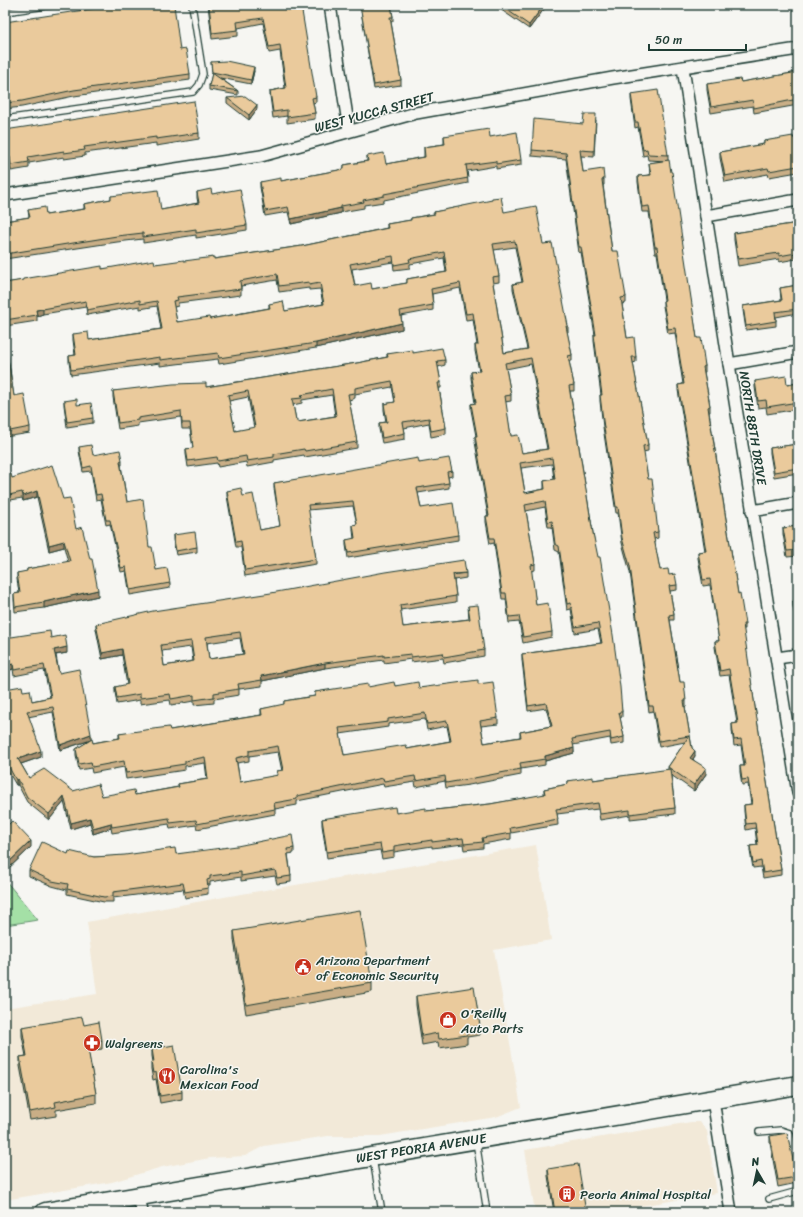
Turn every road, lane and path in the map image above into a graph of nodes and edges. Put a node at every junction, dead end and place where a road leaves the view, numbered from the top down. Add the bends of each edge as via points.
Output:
1 (53, 5) edge
2 (192, 5) edge
3 (330, 5) edge
4 (5, 12) edge
5 (798, 49) edge
6 (683, 68) junction
7 (5, 120) edge
8 (349, 130) junction
9 (5, 195) edge
10 (798, 200) edge
11 (706, 216) junction
12 (798, 352) edge
13 (729, 364) junction
14 (798, 503) edge
15 (752, 511) junction
16 (798, 655) edge
17 (777, 658) junction
18 (798, 793) edge
19 (798, 1085) edge
20 (713, 1100) junction
21 (759, 1132) dead end
22 (476, 1140) junction
23 (372, 1156) junction
24 (798, 1169) edge
25 (798, 1191) edge
26 (770, 1199) dead end
27 (141, 1204) edge
28 (45, 1212) edge
29 (382, 1212) edge
30 (487, 1212) edge
31 (731, 1212) edge

1 - 4 lane
2 - 7 lane via 203,74 193,92
3 - 8 street
5 - 6 street, WEST YUCCA STREET
6 - 8 street, WEST YUCCA STREET via 416,113
6 - 11 street, NORTH 88TH DRIVE
8 - 9 street, WEST YUCCA STREET via 313,143 260,156
10 - 11 street
11 - 13 street, NORTH 88TH DRIVE
12 - 13 street
13 - 15 street, NORTH 88TH DRIVE
14 - 15 street
15 - 17 street, NORTH 88TH DRIVE
16 - 17 street
17 - 18 street, NORTH 88TH DRIVE
19 - 20 main road, WEST PEORIA AVENUE
20 - 22 main road, WEST PEORIA AVENUE
20 - 31 street
21 - 24 lane via 781,1130 790,1133
22 - 23 main road, WEST PEORIA AVENUE
22 - 30 lane
23 - 27 main road, WEST PEORIA AVENUE
23 - 29 lane
25 - 26 lane
27 - 28 main road, WEST PEORIA AVENUE

